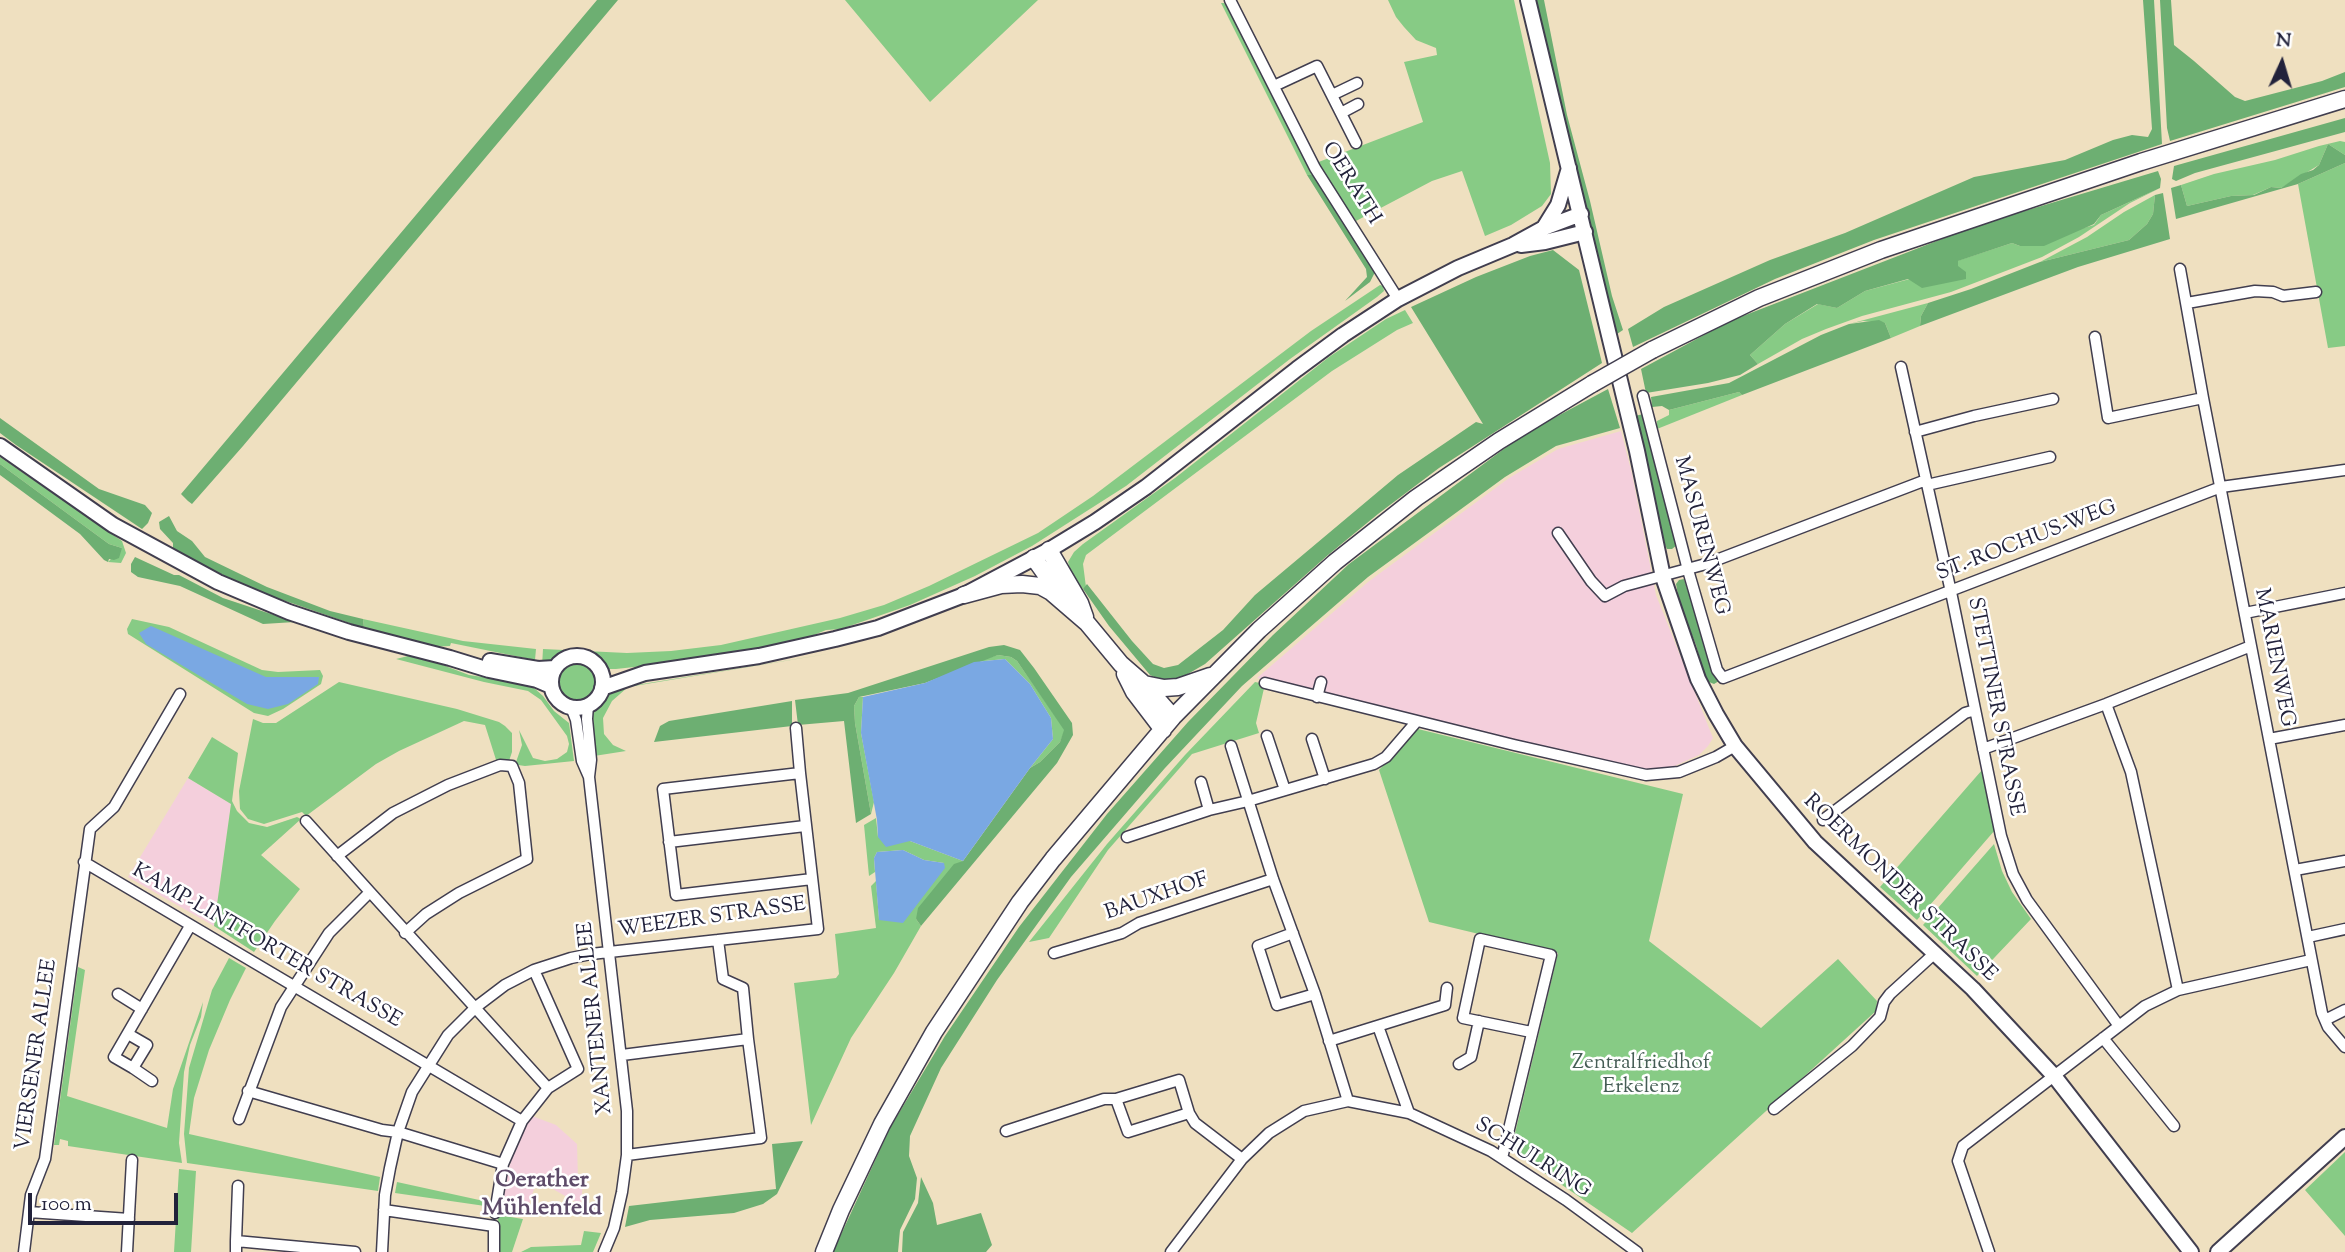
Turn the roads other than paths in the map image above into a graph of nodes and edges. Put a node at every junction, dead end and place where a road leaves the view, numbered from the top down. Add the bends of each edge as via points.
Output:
1 (1230, 0) edge
2 (1528, 0) edge
3 (1357, 83) dead end
4 (1273, 86) junction
5 (1332, 96) junction
6 (2345, 99) edge
7 (1359, 104) dead end
8 (1341, 113) junction
9 (1356, 143) dead end
10 (1570, 167) junction
11 (1581, 214) junction
12 (1544, 228) junction
13 (1585, 232) junction
14 (1513, 246) junction
15 (2180, 269) dead end
16 (2316, 292) dead end
17 (1398, 299) junction
18 (2186, 303) junction
19 (2095, 337) dead end
20 (1901, 367) dead end
21 (1643, 396) dead end
22 (2203, 398) junction
23 (2053, 399) dead end
24 (1915, 432) junction
25 (0, 446) edge
26 (2050, 457) dead end
27 (2345, 470) edge
28 (1927, 483) junction
29 (2221, 487) junction
30 (1558, 533) dead end
31 (1041, 554) junction
32 (1688, 570) junction
33 (1663, 577) junction
34 (1951, 592) junction
35 (2345, 593) edge
36 (964, 595) junction
37 (1067, 604) junction
38 (2245, 613) junction
39 (1087, 623) junction
40 (2251, 646) junction
41 (450, 658) junction
42 (1121, 664) junction
43 (555, 668) junction
44 (601, 671) junction
45 (645, 673) junction
46 (1216, 674) junction
47 (1728, 675) joint
48 (1321, 682) dead end
49 (1265, 683) dead end
50 (1144, 684) junction
51 (551, 686) junction
52 (602, 688) junction
53 (180, 694) dead end
54 (1317, 696) junction
55 (2106, 704) junction
56 (588, 705) junction
57 (571, 707) junction
58 (1975, 710) junction
59 (1418, 720) junction
60 (1168, 723) junction
61 (2345, 725) edge
62 (796, 728) dead end
63 (1267, 736) dead end
64 (1312, 739) dead end
65 (2269, 739) junction
66 (1231, 746) dead end
67 (1735, 746) junction
68 (1983, 749) junction
69 (800, 773) junction
70 (589, 777) junction
71 (1325, 779) junction
72 (1200, 782) dead end
73 (1285, 790) junction
74 (1248, 801) junction
75 (1209, 810) junction
76 (1823, 820) dead end
77 (306, 821) dead end
78 (805, 826) junction
79 (1127, 837) dead end
80 (670, 842) junction
81 (337, 856) junction
82 (2345, 861) edge
83 (84, 862) junction
84 (2295, 870) junction
85 (812, 879) junction
86 (1273, 879) junction
87 (370, 892) junction
88 (190, 926) junction
89 (2345, 929) edge
90 (405, 933) junction
91 (1293, 933) junction
92 (2308, 937) junction
93 (718, 940) junction
94 (609, 952) junction
95 (1054, 953) dead end
96 (1935, 953) junction
97 (2311, 960) junction
98 (534, 970) junction
99 (294, 986) junction
100 (1447, 988) dead end
101 (2178, 990) junction
102 (117, 994) dead end
103 (1315, 994) junction
104 (475, 1007) junction
105 (142, 1009) junction
106 (2345, 1010) edge
107 (2325, 1020) junction
108 (1479, 1021) junction
109 (1378, 1026) junction
110 (2119, 1026) junction
111 (1531, 1032) junction
112 (128, 1034) junction
113 (2103, 1038) junction
114 (748, 1039) junction
115 (1329, 1041) junction
116 (2345, 1047) edge
117 (621, 1055) junction
118 (1459, 1064) dead end
119 (428, 1066) junction
120 (133, 1069) junction
121 (2055, 1077) junction
122 (152, 1081) dead end
123 (548, 1088) junction
124 (248, 1091) junction
125 (1116, 1099) junction
126 (1348, 1101) junction
127 (1774, 1109) dead end
128 (1189, 1113) junction
129 (1409, 1113) junction
130 (239, 1119) dead end
131 (522, 1121) junction
132 (2174, 1126) dead end
133 (1006, 1130) dead end
134 (398, 1132) junction
135 (2345, 1137) edge
136 (627, 1154) junction
137 (1242, 1158) junction
138 (1502, 1158) junction
139 (132, 1160) dead end
140 (503, 1164) junction
141 (239, 1186) dead end
142 (384, 1210) junction
143 (29, 1212) junction
144 (495, 1213) dead end
145 (129, 1219) junction
146 (236, 1247) edge
147 (24, 1252) edge
148 (127, 1252) edge
149 (355, 1252) edge
150 (382, 1252) edge
151 (494, 1252) edge
152 (604, 1252) edge
153 (824, 1252) edge
154 (1171, 1252) edge
155 (1637, 1252) edge
156 (1989, 1252) edge
157 (2191, 1252) edge
158 (2218, 1252) edge

1 - 4 street, OERATH
2 - 10 main road, ROERMONDER STRASSE
3 - 5 street
4 - 5 street, OERATH via 1317,66
4 - 17 street, OERATH via 1315,168
5 - 8 street, OERATH
6 - 46 main road, bridge via 1881,250 1759,298 1652,351 1499,440 1396,514 1335,562
7 - 8 street, OERATH
8 - 9 street, OERATH
10 - 11 main road, ROERMONDER STRASSE
10 - 12 main road via 1559,205
11 - 12 main road
11 - 13 main road, ROERMONDER STRASSE
12 - 14 main road
13 - 14 main road
13 - 33 main road, ROERMONDER STRASSE
14 - 17 main road
15 - 18 street, MARIENWEG
16 - 18 street via 2283,296 2255,291
17 - 31 main road via 1306,362 1146,487
18 - 22 street, MARIENWEG
19 - 22 street via 2108,418
20 - 24 street, STETTINER STRASSE
21 - 32 street, MASURENWEG
22 - 29 street, MARIENWEG
23 - 24 street
24 - 28 street, STETTINER STRASSE
25 - 41 main road via 113,525 218,582 349,632
26 - 28 street
27 - 29 street, ST.-ROCHUS-WEG
28 - 32 street
28 - 34 street, STETTINER STRASSE
29 - 34 street, ST.-ROCHUS-WEG
29 - 38 street, MARIENWEG
30 - 33 street via 1605,596 1624,586
31 - 36 main road
31 - 37 main road
31 - 39 main road via 1080,603
32 - 33 street
32 - 47 street, MASURENWEG via 1717,670 1723,678
33 - 67 main road, ROERMONDER STRASSE via 1698,680
34 - 47 street, ST.-ROCHUS-WEG
34 - 58 street, STETTINER STRASSE
35 - 38 street
36 - 37 main road via 1000,585 1029,584
36 - 45 main road via 835,639
37 - 39 main road
38 - 40 street, MARIENWEG
39 - 42 main road
40 - 55 street
40 - 65 street, MARIENWEG
41 - 43 main road
41 - 51 main road
42 - 50 main road
42 - 60 main road via 1134,691
43 - 44 main road via 567,658 583,656
43 - 51 main road
44 - 45 main road
44 - 52 main road
45 - 52 main road
46 - 50 main road via 1178,687
46 - 60 main road
48 - 54 street
49 - 54 street
50 - 60 main road
51 - 57 main road via 558,699
52 - 56 main road
53 - 83 street, VIERSENER ALLEE via 114,807 90,829
54 - 59 street
55 - 68 street
55 - 101 street via 2130,772
56 - 57 main road
56 - 70 street, XANTENER ALLEE
57 - 70 street, XANTENER ALLEE
58 - 68 street, STETTINER STRASSE
58 - 76 street
59 - 67 street via 1646,775 1679,772
59 - 71 street via 1386,757
60 - 153 main road via 1020,902 934,1032 882,1124
61 - 65 street
62 - 69 street, WEEZER STRASSE
63 - 73 street
64 - 71 street
65 - 84 street, MARIENWEG
66 - 74 street
67 - 96 main road, ROERMONDER STRASSE via 1815,842
68 - 110 street, STETTINER STRASSE via 2013,874
69 - 78 street, WEEZER STRASSE
69 - 80 street, WEEZER STRASSE via 663,789
70 - 94 street, XANTENER ALLEE
71 - 73 street
72 - 75 street
73 - 74 street
74 - 75 street
74 - 86 street
75 - 79 street
77 - 81 street
78 - 80 street
78 - 85 street, WEEZER STRASSE
80 - 85 street, WEEZER STRASSE via 676,895
81 - 87 street
81 - 90 street via 393,813 448,785 500,765 512,766 519,783 527,859 460,892
82 - 84 street
83 - 88 street, KAMP-LINTFORTER STRASSE
83 - 143 street, VIERSENER ALLEE via 45,1159
84 - 92 street, MARIENWEG
85 - 93 street, WEEZER STRASSE via 818,929
86 - 91 street
86 - 95 street, BAUXHOF
87 - 90 street
87 - 99 street via 330,933
88 - 99 street, KAMP-LINTFORTER STRASSE
88 - 105 street
89 - 92 street
90 - 104 street
91 - 103 street
91 - 103 street via 1258,946 1277,1004
92 - 97 street, MARIENWEG
93 - 94 street, WEEZER STRASSE
93 - 114 street via 723,979 743,988
94 - 98 street, WEEZER STRASSE
94 - 117 street, XANTENER ALLEE
96 - 121 main road, ROERMONDER STRASSE
96 - 127 street via 1890,994 1880,1017 1852,1046
97 - 101 street
97 - 107 street, MARIENWEG
98 - 104 street, WEEZER STRASSE
98 - 123 street via 578,1069
99 - 119 street, KAMP-LINTFORTER STRASSE
99 - 124 street
100 - 109 street via 1445,1005
101 - 110 street via 2145,1006
102 - 105 street
103 - 115 street
104 - 119 street, WEEZER STRASSE via 448,1035
104 - 123 street
105 - 112 street
106 - 107 street
107 - 116 street, MARIENWEG
108 - 111 street
108 - 111 street via 1463,1018 1480,939 1551,956
108 - 118 street via 1471,1057
109 - 115 street
109 - 129 street
110 - 113 street
111 - 138 street
112 - 120 street via 114,1057
112 - 120 street via 147,1045
113 - 121 street
113 - 132 street
114 - 117 street
114 - 136 street via 761,1138
115 - 126 street
117 - 136 street, XANTENER ALLEE
119 - 131 street, KAMP-LINTFORTER STRASSE
119 - 134 street, WEEZER STRASSE via 412,1092
120 - 122 street
121 - 156 street via 1961,1150 1958,1161
121 - 157 main road, ROERMONDER STRASSE
123 - 131 street
124 - 130 street
124 - 134 street
125 - 128 street via 1128,1132
125 - 128 street via 1179,1080
125 - 133 street
126 - 129 street, SCHULRING
126 - 137 street, SCHULRING via 1304,1111 1269,1133
128 - 137 street via 1195,1124
129 - 138 street, SCHULRING
131 - 140 street
134 - 140 street
134 - 142 street, WEEZER STRASSE
135 - 158 main road
136 - 152 street, XANTENER ALLEE via 614,1228
137 - 154 street, SCHULRING
138 - 155 street, SCHULRING
139 - 145 street
140 - 144 street
141 - 146 street
142 - 150 street, WEEZER STRASSE
142 - 151 street via 494,1226
143 - 145 street
143 - 147 street, VIERSENER ALLEE
145 - 148 street
146 - 149 street

